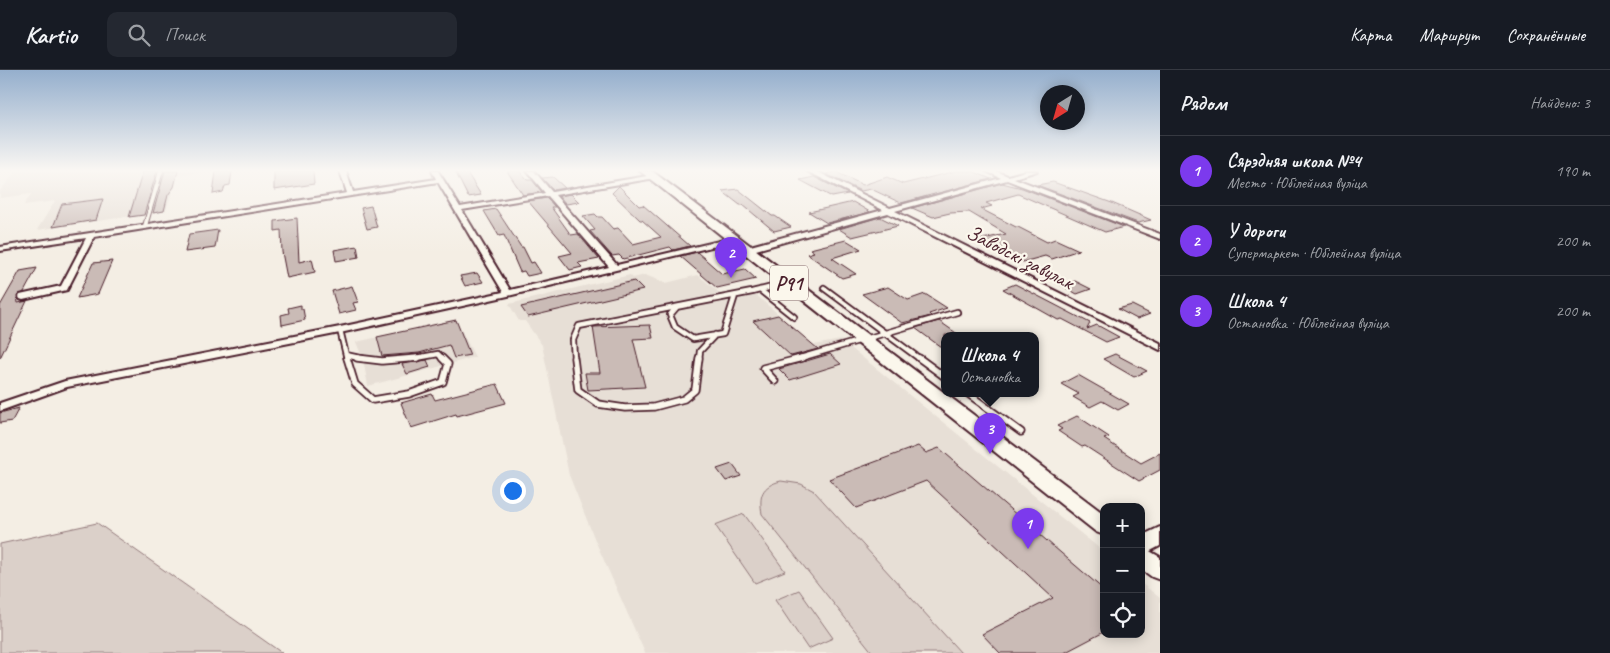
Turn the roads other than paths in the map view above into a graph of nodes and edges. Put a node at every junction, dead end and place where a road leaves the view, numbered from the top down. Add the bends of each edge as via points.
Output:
1 (153, 198) edge
2 (324, 198) edge
3 (451, 198) edge
4 (525, 198) edge
5 (555, 198) edge
6 (679, 198) edge
7 (863, 198) edge
8 (939, 198) edge
9 (1058, 198) edge
10 (458, 209) junction
11 (891, 212) junction
12 (145, 226) junction
13 (91, 235) junction
14 (1160, 237) edge
15 (732, 240) junction
16 (713, 244) junction
17 (0, 249) edge
18 (746, 250) junction
19 (736, 261) dead end
20 (615, 268) junction
21 (788, 283) junction
22 (824, 288) dead end
23 (760, 290) junction
24 (508, 293) junction
25 (735, 296) junction
26 (23, 297) dead end
27 (677, 307) junction
28 (957, 312) dead end
29 (794, 317) dead end
30 (340, 330) junction
31 (885, 334) junction
32 (714, 335) junction
33 (863, 341) junction
34 (1160, 347) edge
35 (346, 355) junction
36 (941, 374) edge
37 (775, 381) dead end
38 (973, 397) edge
39 (0, 407) edge
40 (1021, 432) dead end
41 (1100, 523) edge
42 (1160, 535) edge
43 (1145, 544) edge
44 (1145, 559) edge
45 (1160, 570) edge

1 - 12 lane
2 - 12 street
3 - 10 street
4 - 10 street
5 - 20 street
6 - 15 main road, Р91
7 - 11 street, Заводскі завулак
8 - 11 street
9 - 14 street
10 - 24 street
11 - 18 street
11 - 34 street, Заводскі завулак
12 - 13 street
13 - 17 street
13 - 26 street via 64,288
15 - 16 street
15 - 18 main road, Р91
16 - 19 lane
16 - 20 street
18 - 21 main road, Р91
20 - 24 street
21 - 23 lane
21 - 33 main road, Р91
22 - 31 lane
23 - 25 lane
23 - 29 lane
24 - 30 street
25 - 27 lane
25 - 32 lane via 723,334
27 - 32 lane via 670,316 675,327 693,339
27 - 32 lane via 579,326 574,332 573,345 578,390 598,404 625,408 654,407 684,399 695,390 700,351
28 - 31 lane
30 - 35 lane
30 - 39 street via 65,384
31 - 33 lane
31 - 36 lane
33 - 37 lane via 763,368
33 - 41 main road, Р91
35 - 35 lane via 362,360 394,362 438,354 448,364 443,382 431,388 374,400 356,384
38 - 40 lane
42 - 43 street
44 - 45 main road

